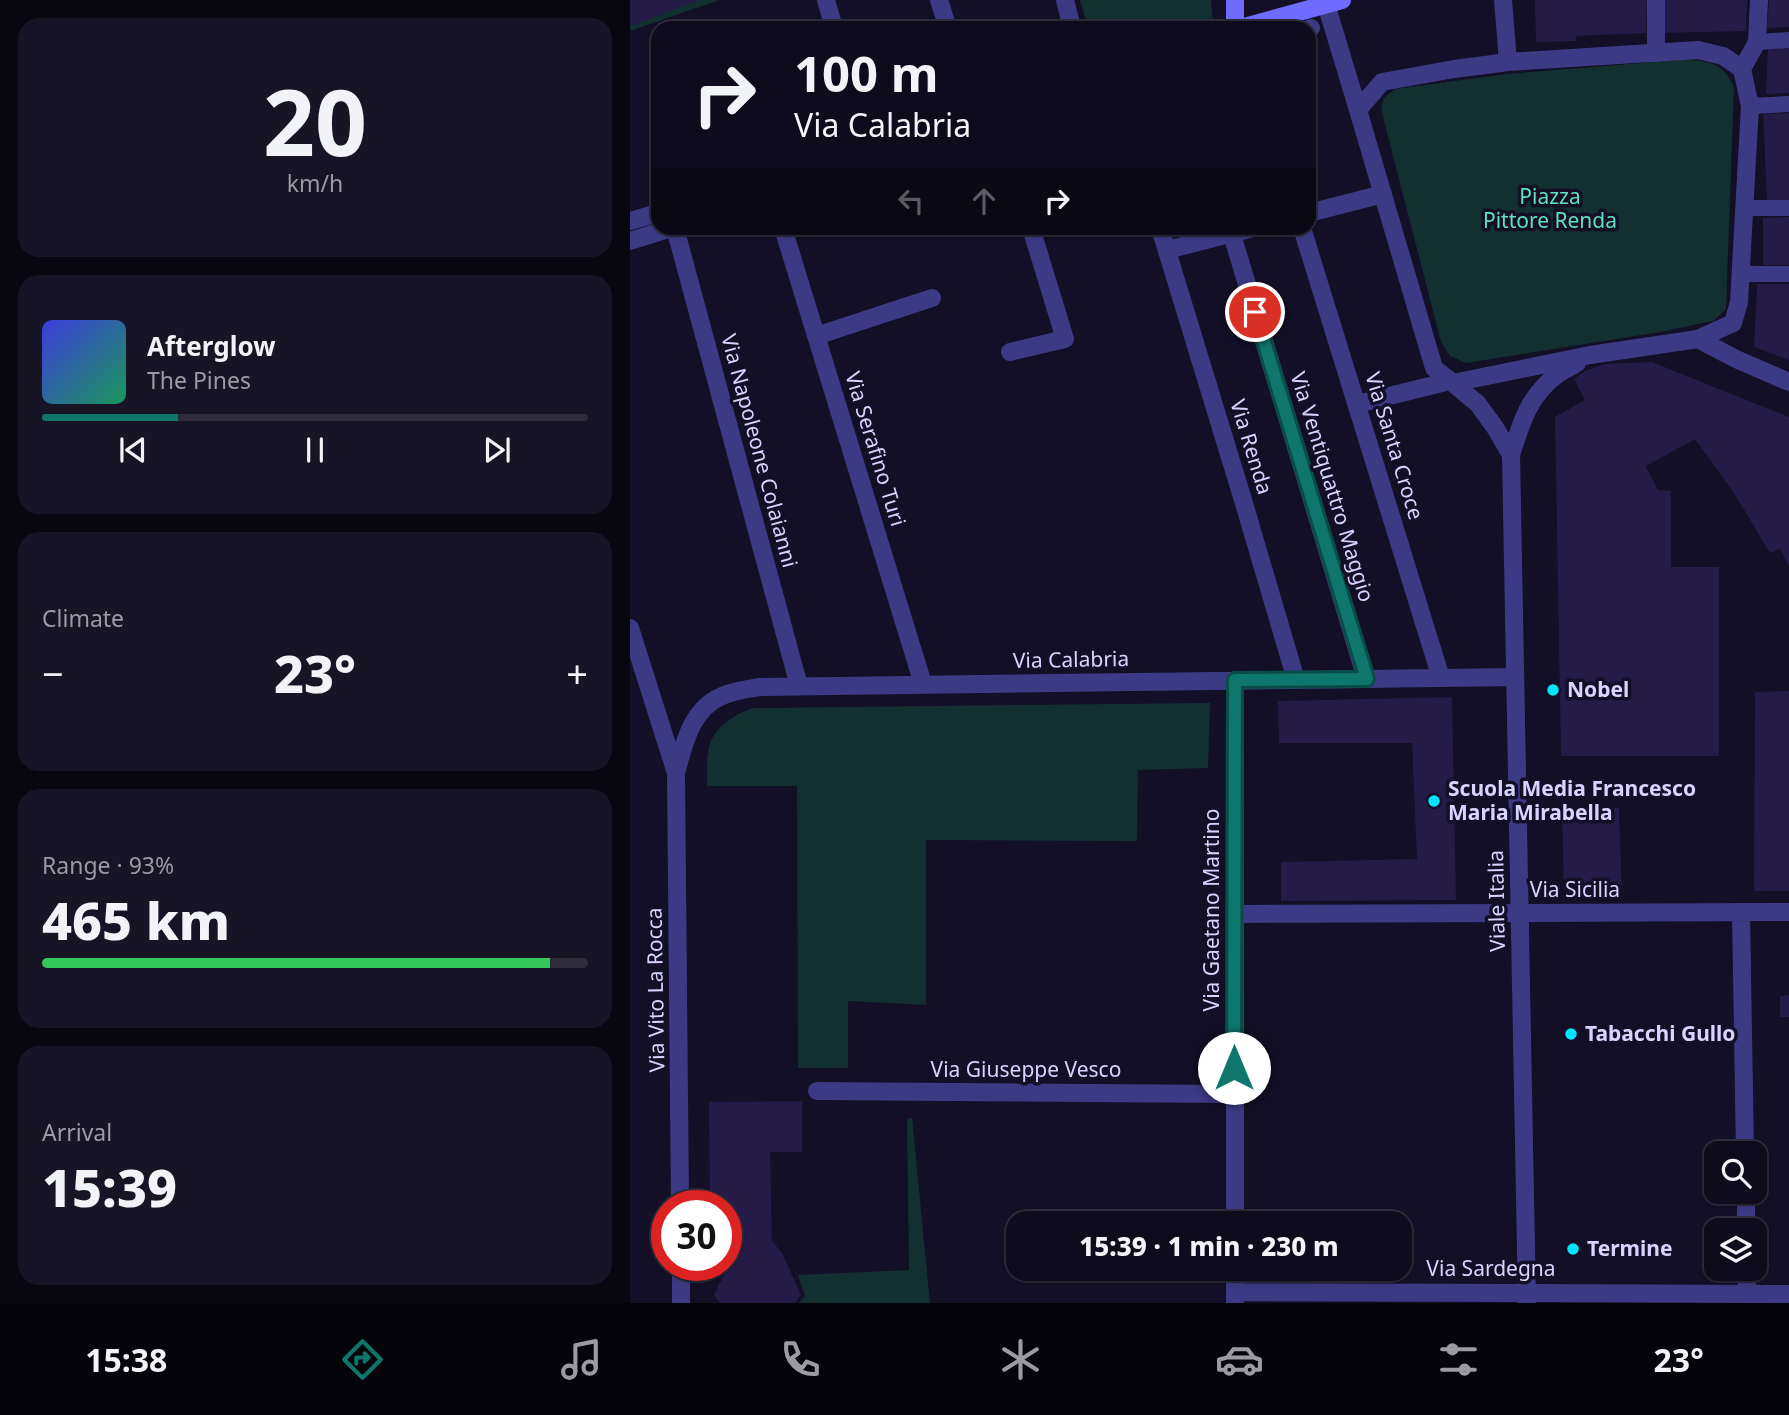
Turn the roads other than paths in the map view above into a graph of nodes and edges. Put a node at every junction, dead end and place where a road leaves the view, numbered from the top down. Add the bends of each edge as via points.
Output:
1 (826, 0) edge
2 (939, 0) edge
3 (1065, 0) edge
4 (1235, 0) edge
5 (1503, 0) edge
6 (1656, 0) edge
7 (1759, 0) edge
8 (1334, 2) edge
9 (832, 21) edge
10 (946, 21) edge
11 (1070, 21) edge
12 (1235, 21) edge
13 (1266, 21) edge
14 (1789, 40) edge
15 (1757, 42) junction
16 (1656, 52) junction
17 (1508, 62) junction
18 (1742, 69) junction
19 (1789, 104) edge
20 (1750, 106) junction
21 (1358, 110) junction
22 (1383, 194) junction
23 (1744, 208) junction
24 (1789, 208) edge
25 (1316, 211) edge
26 (651, 214) edge
27 (630, 221) edge
28 (651, 235) edge
29 (676, 235) edge
30 (785, 235) edge
31 (1033, 235) edge
32 (1162, 235) edge
33 (1215, 235) edge
34 (1233, 235) edge
35 (1304, 235) edge
36 (630, 241) edge
37 (1167, 250) junction
38 (1741, 274) junction
39 (1789, 274) edge
40 (932, 298) dead end
41 (816, 336) junction
42 (1698, 339) junction
43 (1010, 352) dead end
44 (1590, 355) junction
45 (1452, 382) junction
46 (1789, 382) edge
47 (1357, 404) junction
48 (1511, 455) junction
49 (630, 628) edge
50 (1515, 677) junction
51 (1441, 678) junction
52 (1367, 679) junction
53 (1235, 680) junction
54 (1296, 680) junction
55 (923, 684) junction
56 (799, 686) junction
57 (676, 773) junction
58 (1741, 912) junction
59 (1789, 912) edge
60 (1235, 914) junction
61 (1520, 914) junction
62 (817, 1091) dead end
63 (1234, 1094) junction
64 (1745, 1141) edge
65 (680, 1190) edge
66 (1234, 1211) edge
67 (681, 1281) edge
68 (1789, 1294) edge
69 (1527, 1297) edge
70 (1235, 1298) edge
71 (1747, 1298) edge
72 (681, 1303) edge

1 - 9 street
2 - 10 street
3 - 11 street
4 - 12 main road
5 - 17 street
6 - 16 street
7 - 15 street
8 - 13 main road
8 - 21 street
14 - 15 lane
15 - 18 street
16 - 17 street
16 - 18 street via 1698,50 1723,56
17 - 21 street via 1382,82
18 - 20 street
19 - 20 lane
20 - 23 street
21 - 22 street
22 - 25 street
22 - 45 street via 1434,368
23 - 24 lane
23 - 38 street
26 - 27 street
28 - 36 street
29 - 56 street, Via Napoleone Colaianni
30 - 41 street, Via Serafino Turi
31 - 43 street via 1065,339
32 - 37 street, Via Renda
33 - 37 street
34 - 52 street, Via Ventiquattro Maggio
35 - 47 street, Via Santa Croce
37 - 54 street, Via Renda
38 - 39 lane
38 - 42 street via 1740,302 1733,323
40 - 41 street
41 - 55 street, Via Serafino Turi
42 - 44 street
42 - 46 street
44 - 45 street
44 - 48 street, Viale Italia via 1558,374 1534,397
45 - 47 street
45 - 48 street, Viale Italia via 1478,404
47 - 51 street, Via Santa Croce
48 - 50 street, Viale Italia
49 - 57 street
50 - 51 street, Via Calabria
50 - 61 street, Viale Italia
51 - 52 street, Via Calabria
52 - 54 street, Via Calabria
53 - 54 street, Via Calabria
53 - 55 street, Via Calabria
53 - 60 street, Via Gaetano Martino
55 - 56 street, Via Calabria
56 - 57 street, Via Calabria via 760,687 722,696 701,710 686,734
57 - 65 street, Via Vito La Rocca
58 - 59 street, Via Sicilia
58 - 61 street, Via Sicilia
58 - 64 street
60 - 61 street, Via Sicilia
60 - 63 street, Via Gaetano Martino
61 - 69 street, Viale Italia
62 - 63 street, Via Giuseppe Vesco
63 - 66 street, Via Gaetano Martino
67 - 72 street
68 - 71 street, Via Sardegna
69 - 70 street, Via Sardegna
69 - 71 street, Via Sardegna

